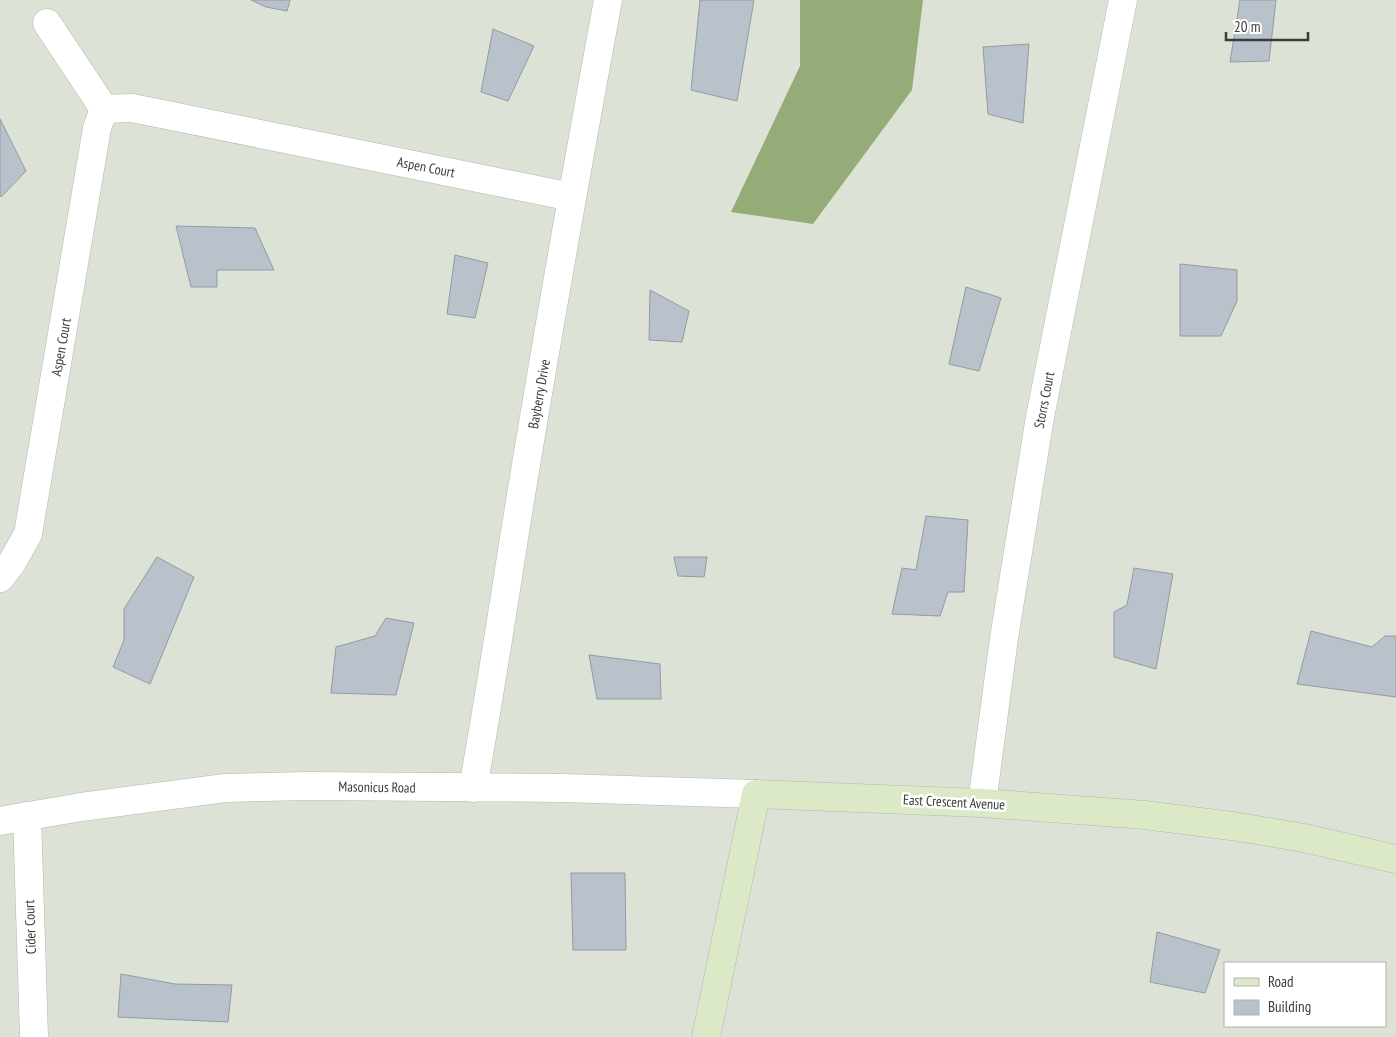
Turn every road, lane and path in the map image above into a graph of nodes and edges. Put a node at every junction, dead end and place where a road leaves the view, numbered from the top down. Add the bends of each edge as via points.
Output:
1 (608, 0) edge
2 (1123, 0) edge
3 (47, 23) dead end
4 (104, 109) junction
5 (572, 197) junction
6 (0, 578) edge
7 (473, 788) junction
8 (756, 794) junction
9 (982, 803) junction
10 (27, 816) junction
11 (0, 820) edge
12 (1396, 859) edge
13 (34, 1037) edge
14 (706, 1037) edge

1 - 5 street, Bayberry Drive
2 - 9 street, Storrs Court via 1040,417 1004,638
3 - 4 street
4 - 5 street, Aspen Court via 132,108
4 - 6 street, Aspen Court via 97,128 28,534
5 - 7 street, Bayberry Drive
7 - 8 street, Masonicus Road
7 - 10 street, Masonicus Road via 225,788
8 - 9 street, East Crescent Avenue
8 - 14 street
9 - 12 street, East Crescent Avenue via 1145,815 1239,827
10 - 11 street, Masonicus Road
10 - 13 street, Cider Court

